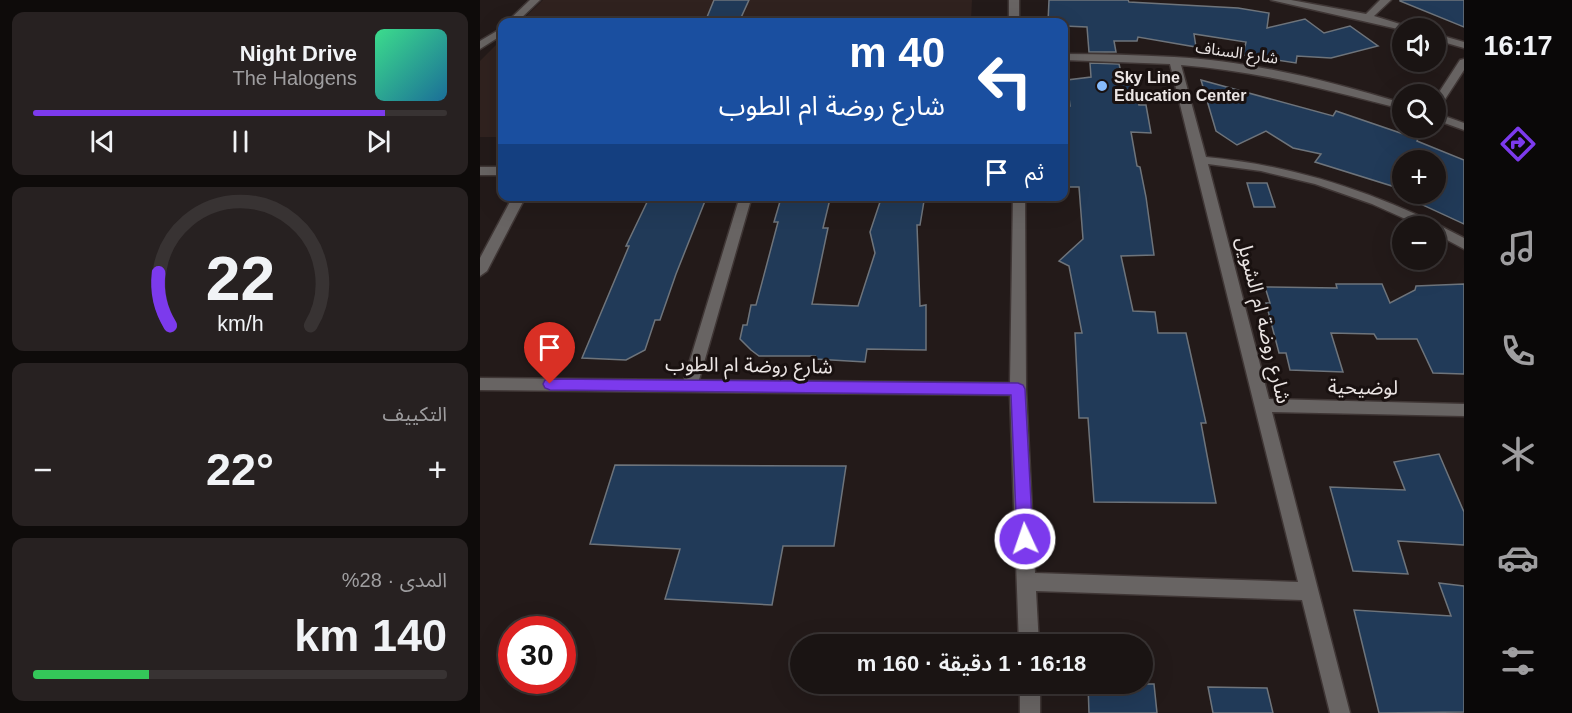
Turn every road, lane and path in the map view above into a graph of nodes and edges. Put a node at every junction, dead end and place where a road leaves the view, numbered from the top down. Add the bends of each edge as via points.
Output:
1 (534, 0) edge
2 (1014, 0) edge
3 (1276, 0) edge
4 (1386, 0) edge
5 (1368, 17) junction
6 (516, 18) edge
7 (1014, 18) edge
8 (1392, 24) edge
9 (498, 34) edge
10 (1446, 40) edge
11 (1464, 45) edge
12 (480, 46) edge
13 (1068, 57) edge
14 (1174, 60) junction
15 (1464, 62) edge
16 (1446, 90) edge
17 (1392, 103) edge
18 (1446, 121) edge
19 (1464, 128) edge
20 (1202, 160) junction
21 (480, 171) edge
22 (498, 171) edge
23 (517, 201) edge
24 (745, 201) edge
25 (1019, 201) edge
26 (1410, 216) edge
27 (1446, 234) edge
28 (1464, 244) edge
29 (480, 271) edge
30 (480, 384) edge
31 (690, 385) junction
32 (1018, 389) junction
33 (1262, 405) junction
34 (1464, 410) edge
35 (1027, 582) junction
36 (1308, 591) junction
37 (1029, 634) edge
38 (1030, 694) edge
39 (1030, 713) edge
40 (1340, 713) edge

1 - 6 street
2 - 7 street
3 - 5 street
4 - 5 street
5 - 8 street
9 - 12 street
10 - 11 street
13 - 14 street, شارع السناف
14 - 17 street, شارع السناف via 1268,72
14 - 20 street, شارع روضة ام الشويل
15 - 16 street
18 - 19 street
20 - 26 street via 1269,168 1307,178
20 - 33 street, شارع روضة ام الشويل
21 - 22 street
23 - 29 street
24 - 31 street
25 - 32 street
27 - 28 street
30 - 31 street, شارع روضة ام الطوب
31 - 32 street, شارع روضة ام الطوب
32 - 35 street
33 - 34 street, لوضيحية
33 - 36 street, شارع روضة ام الشويل
35 - 36 street
35 - 37 street
36 - 40 street, شارع روضة ام الشويل
38 - 39 street

